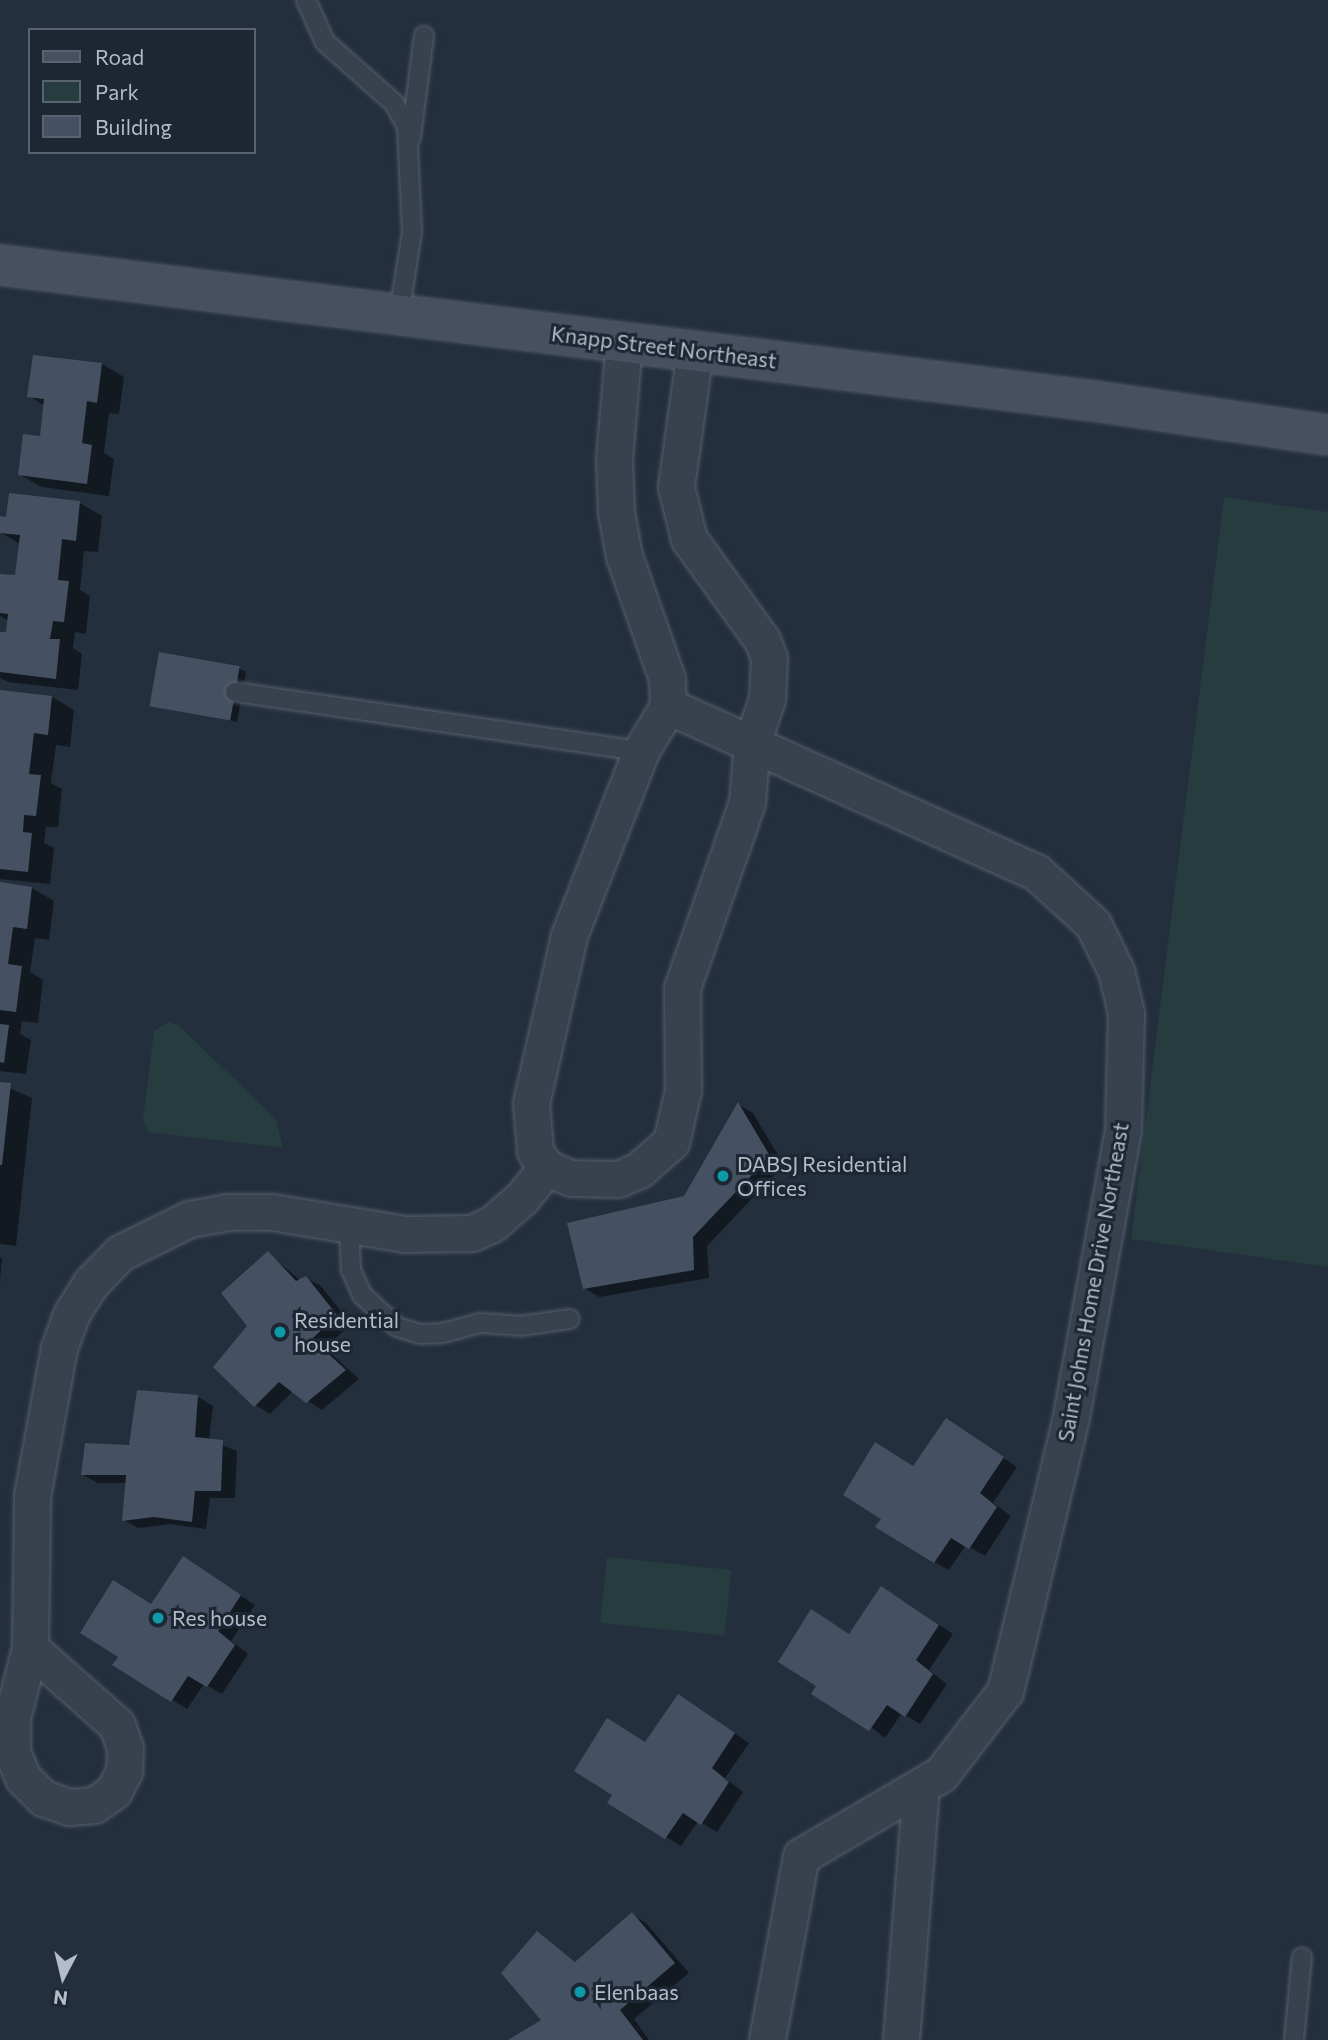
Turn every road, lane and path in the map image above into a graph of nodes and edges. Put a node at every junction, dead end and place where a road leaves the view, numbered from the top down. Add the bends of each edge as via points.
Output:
1 (306, 0) edge
2 (424, 36) dead end
3 (410, 146) junction
4 (0, 265) edge
5 (400, 314) junction
6 (624, 342) junction
7 (695, 350) junction
8 (1328, 435) edge
9 (235, 692) dead end
10 (668, 706) junction
11 (752, 743) junction
12 (641, 751) junction
13 (546, 1168) junction
14 (349, 1225) junction
15 (570, 1319) dead end
16 (30, 1648) dead end
17 (921, 1787) junction
18 (1302, 1956) dead end
19 (767, 2040) edge
20 (901, 2040) edge
21 (1294, 2040) edge

1 - 3 lane via 314,26 331,49 394,103 407,126
2 - 3 lane
3 - 5 lane via 412,232
4 - 5 main road, Knapp Street Northeast
5 - 6 main road, Knapp Street Northeast
6 - 7 main road, Knapp Street Northeast
6 - 10 street via 614,459 616,512 624,556 667,678
7 - 8 main road, Knapp Street Northeast
7 - 11 street via 676,487 689,538 762,640 769,658 767,699
9 - 12 lane
10 - 11 street, Saint Johns Home Drive Northeast
10 - 12 street
11 - 13 street via 747,802 682,988 683,1090 671,1142 639,1170 618,1179 571,1178
11 - 17 street, Saint Johns Home Drive Northeast via 1036,872 1093,924 1115,971 1126,1013 1123,1130 1071,1417 1005,1691 941,1774
12 - 13 street via 566,948 531,1103 535,1151
13 - 14 street via 522,1198 492,1224 472,1233 447,1237
14 - 15 lane via 351,1270 362,1295 397,1327 420,1334 443,1333 481,1323 520,1326
14 - 16 street via 272,1212 189,1219 120,1253 91,1283 72,1313 59,1348 32,1496
17 - 19 street, Saint Johns Home Drive Northeast via 801,1856
17 - 20 street
18 - 21 lane

